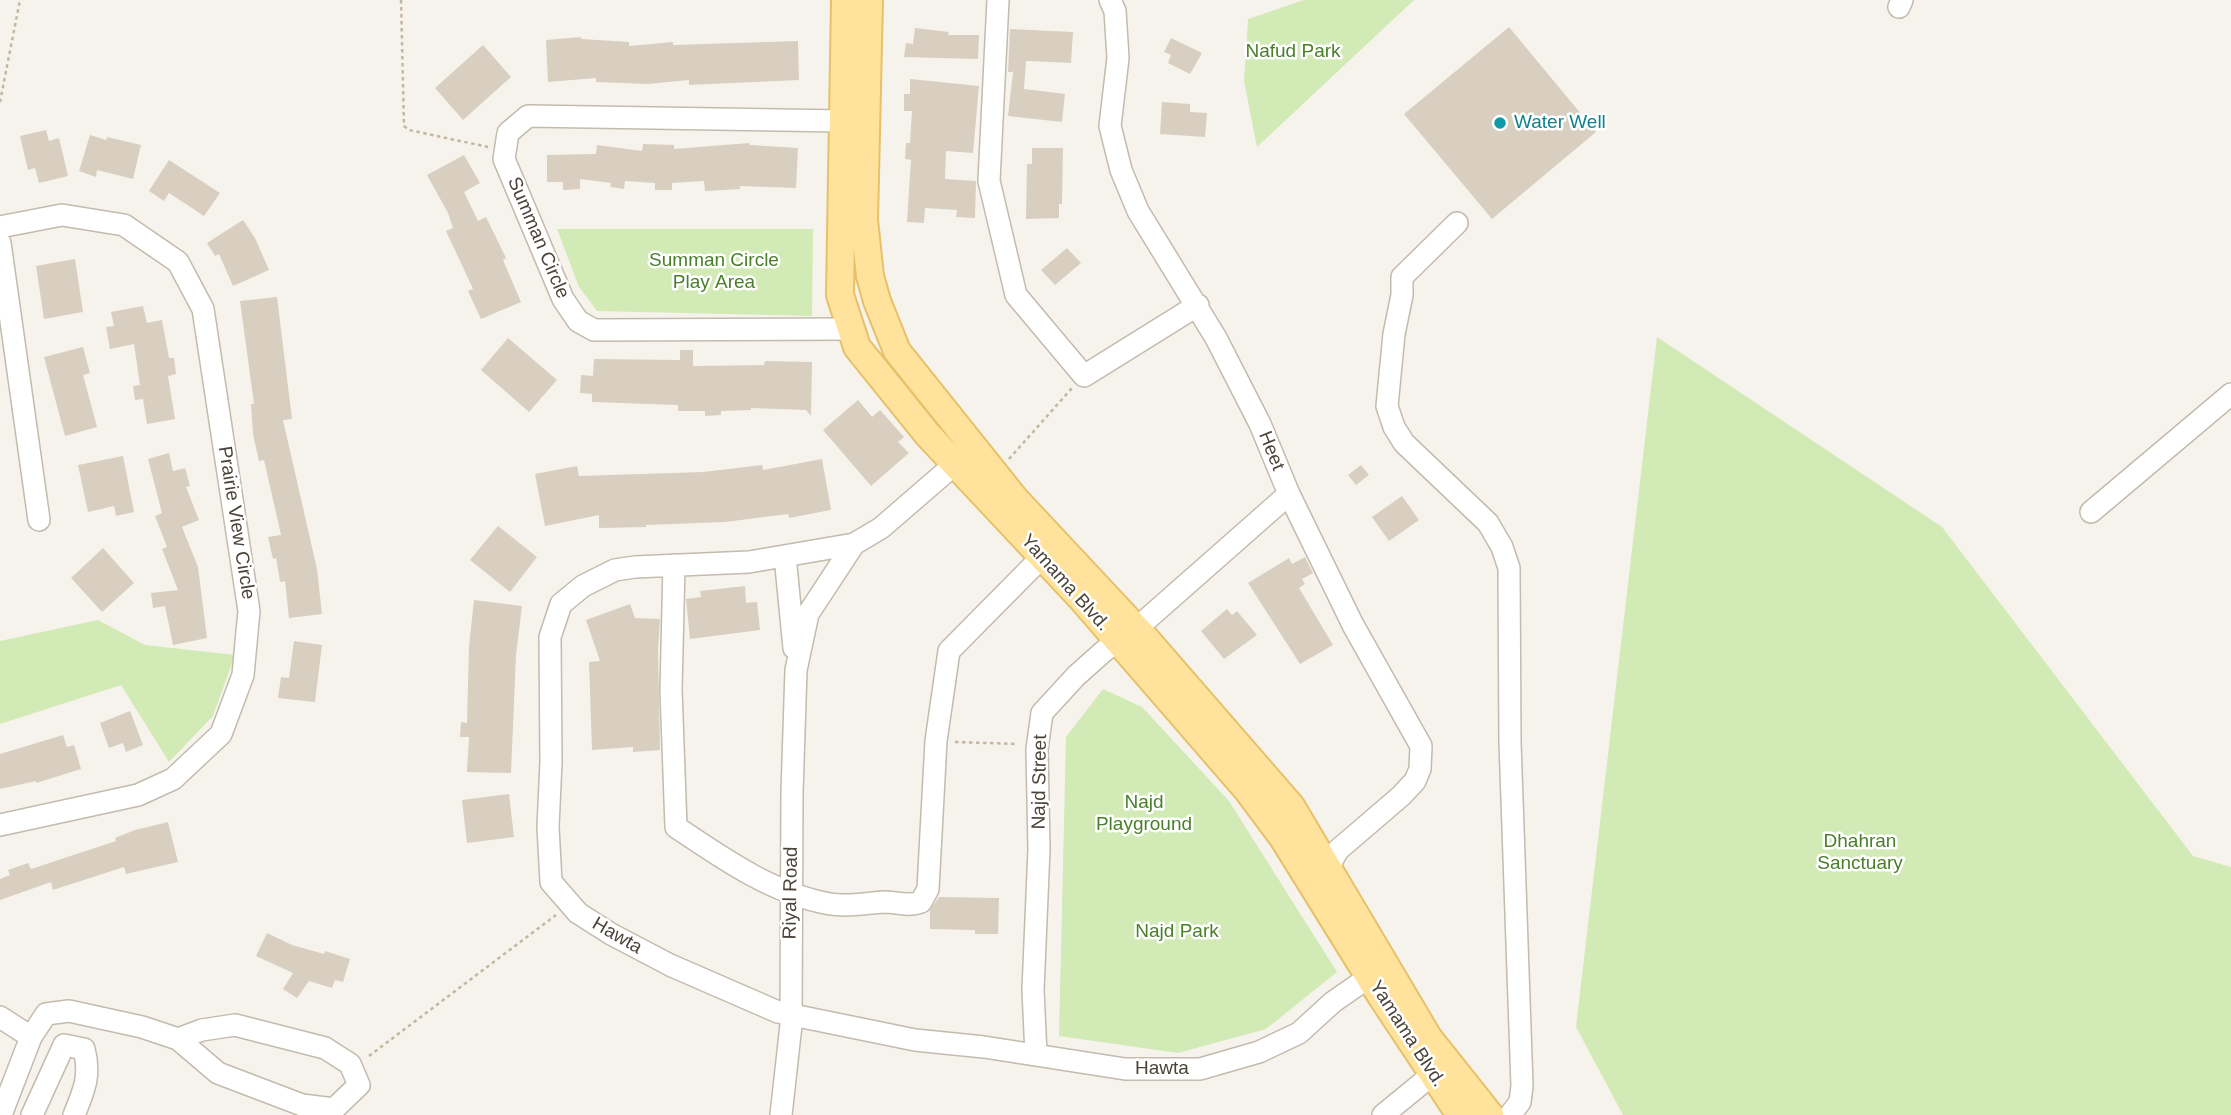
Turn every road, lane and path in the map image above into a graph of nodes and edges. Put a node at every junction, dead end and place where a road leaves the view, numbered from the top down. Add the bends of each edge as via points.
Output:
1 (20, 0) edge
2 (401, 0) edge
3 (845, 0) edge
4 (869, 0) edge
5 (998, 0) edge
6 (1110, 0) edge
7 (0, 102) edge
8 (842, 121) junction
9 (505, 151) junction
10 (1457, 223) dead end
11 (0, 227) edge
12 (0, 243) edge
13 (1198, 305) junction
14 (885, 323) junction
15 (851, 328) junction
16 (1084, 376) junction
17 (2231, 394) edge
18 (956, 464) junction
19 (996, 474) junction
20 (1289, 494) junction
21 (2091, 512) dead end
22 (39, 520) dead end
23 (854, 544) junction
24 (785, 556) junction
25 (1042, 557) junction
26 (674, 565) junction
27 (1128, 635) junction
28 (796, 670) junction
29 (936, 741) junction
30 (1039, 744) junction
31 (0, 825) edge
32 (1328, 868) junction
33 (791, 892) junction
34 (570, 904) junction
35 (1370, 977) junction
36 (791, 1015) junction
37 (0, 1017) edge
38 (31, 1037) junction
39 (178, 1039) junction
40 (1036, 1055) junction
41 (352, 1069) junction
42 (1433, 1074) junction
43 (1, 1115) edge
44 (32, 1115) edge
45 (74, 1115) edge
46 (781, 1115) edge
47 (1383, 1115) edge
48 (1460, 1115) edge
49 (1490, 1115) edge
50 (1510, 1115) edge

1 - 7 path
2 - 9 path via 404,126
3 - 8 main road, Yamama Blvd.
4 - 14 main road, Yamama Blvd. via 863,220 870,276
5 - 16 street via 989,181 1016,295
6 - 13 street, Heet via 1118,58 1111,126 1121,170 1139,212
8 - 9 street, Summan Circle via 528,116 508,133
8 - 15 main road, Yamama Blvd. via 840,295
9 - 15 street, Summan Circle via 504,159 563,299 578,321 594,330
10 - 50 street via 1402,277 1388,406 1404,443 1488,523 1509,568 1522,1086 1520,1102
11 - 31 street, Prairie View Circle via 62,215 124,225 178,262 203,309 249,611 243,675 221,734 173,779 138,795
12 - 22 street
13 - 16 street
13 - 20 street, Heet via 1260,424
14 - 15 street, Summan Circle
14 - 19 main road, Yamama Blvd. via 897,351
15 - 18 main road, Yamama Blvd. via 857,347
16 - 19 path
17 - 21 street
18 - 23 street, Hawta via 881,528
18 - 25 main road, Yamama Blvd.
19 - 27 main road, Yamama Blvd.
20 - 27 street, Najd Street
20 - 32 street, Heet via 1353,625 1421,746 1415,781 1338,850
23 - 24 street, Hawta
23 - 28 street, Riyal Road via 808,614
24 - 26 street, Hawta
24 - 28 street, Riyal Road
25 - 27 main road, Yamama Blvd.
25 - 29 street via 949,650
26 - 33 street via 671,690 676,827 736,868
26 - 34 street, Hawta via 615,570 583,586 561,604 550,637 551,882
27 - 30 street, Najd Street via 1076,676 1042,713
27 - 32 main road, Yamama Blvd. via 1292,806
27 - 35 main road, Yamama Blvd. via 1283,838
28 - 33 street, Riyal Road
29 - 30 path
29 - 33 street via 928,889 921,902 831,905
30 - 40 street, Najd Street via 1033,990
32 - 49 main road, Yamama Blvd. via 1428,1037
33 - 36 street, Riyal Road
34 - 36 street, Hawta via 611,934 670,965
34 - 41 path
35 - 40 street, Hawta via 1299,1033 1259,1052 1200,1069 1125,1069
35 - 42 main road, Yamama Blvd.
36 - 40 street, Hawta via 915,1040
36 - 46 street, Riyal Road
37 - 38 street
38 - 39 street via 46,1014 69,1011
38 - 43 street
39 - 41 street via 235,1025 325,1048
39 - 41 street via 218,1073 302,1105 334,1109 359,1085
42 - 47 street
42 - 48 main road, Yamama Blvd.
44 - 45 street via 64,1045 84,1049 89,1067

